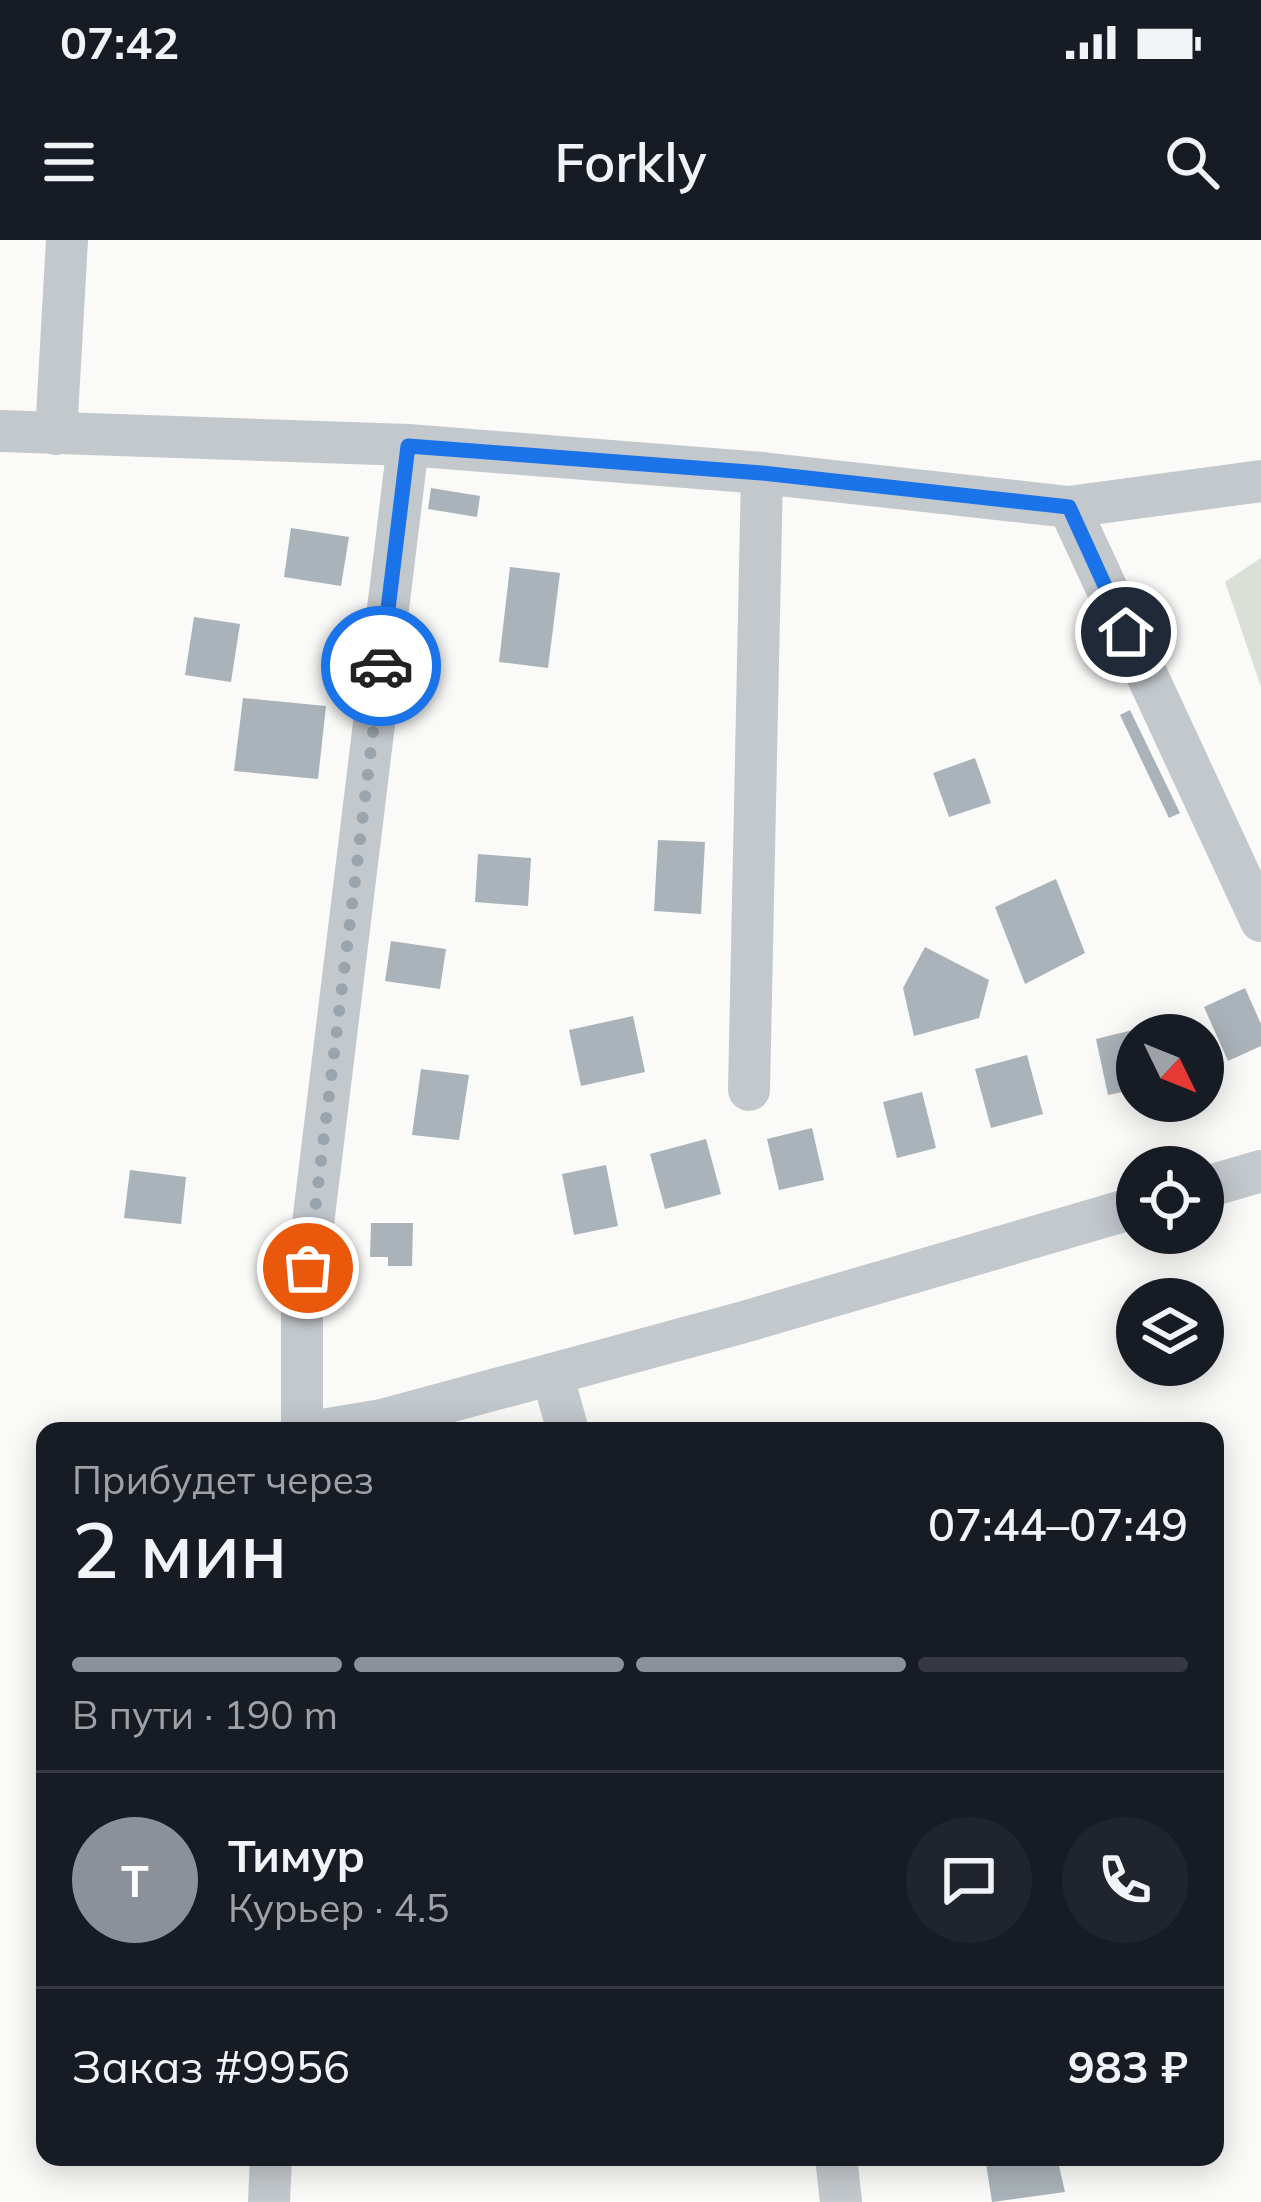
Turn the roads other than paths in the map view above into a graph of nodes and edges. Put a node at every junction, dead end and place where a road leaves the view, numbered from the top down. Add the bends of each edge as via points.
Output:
1 (67, 240) edge
2 (0, 431) edge
3 (56, 434) junction
4 (408, 446) junction
5 (762, 473) junction
6 (1261, 481) edge
7 (1069, 507) junction
8 (1261, 922) edge
9 (748, 1090) dead end
10 (1261, 1171) edge
11 (1224, 1182) edge
12 (1116, 1213) edge
13 (551, 1374) junction
14 (302, 1422) edge
15 (370, 1422) edge
16 (565, 1422) edge
17 (271, 2166) edge
18 (837, 2166) edge
19 (269, 2202) edge
20 (841, 2202) edge

1 - 3 street
2 - 3 street
3 - 4 street
4 - 5 street
4 - 14 street via 302,1314
5 - 7 street
5 - 9 street
6 - 7 street
7 - 8 street
10 - 11 street
12 - 13 street
13 - 15 street
13 - 16 street
17 - 19 street
18 - 20 street

